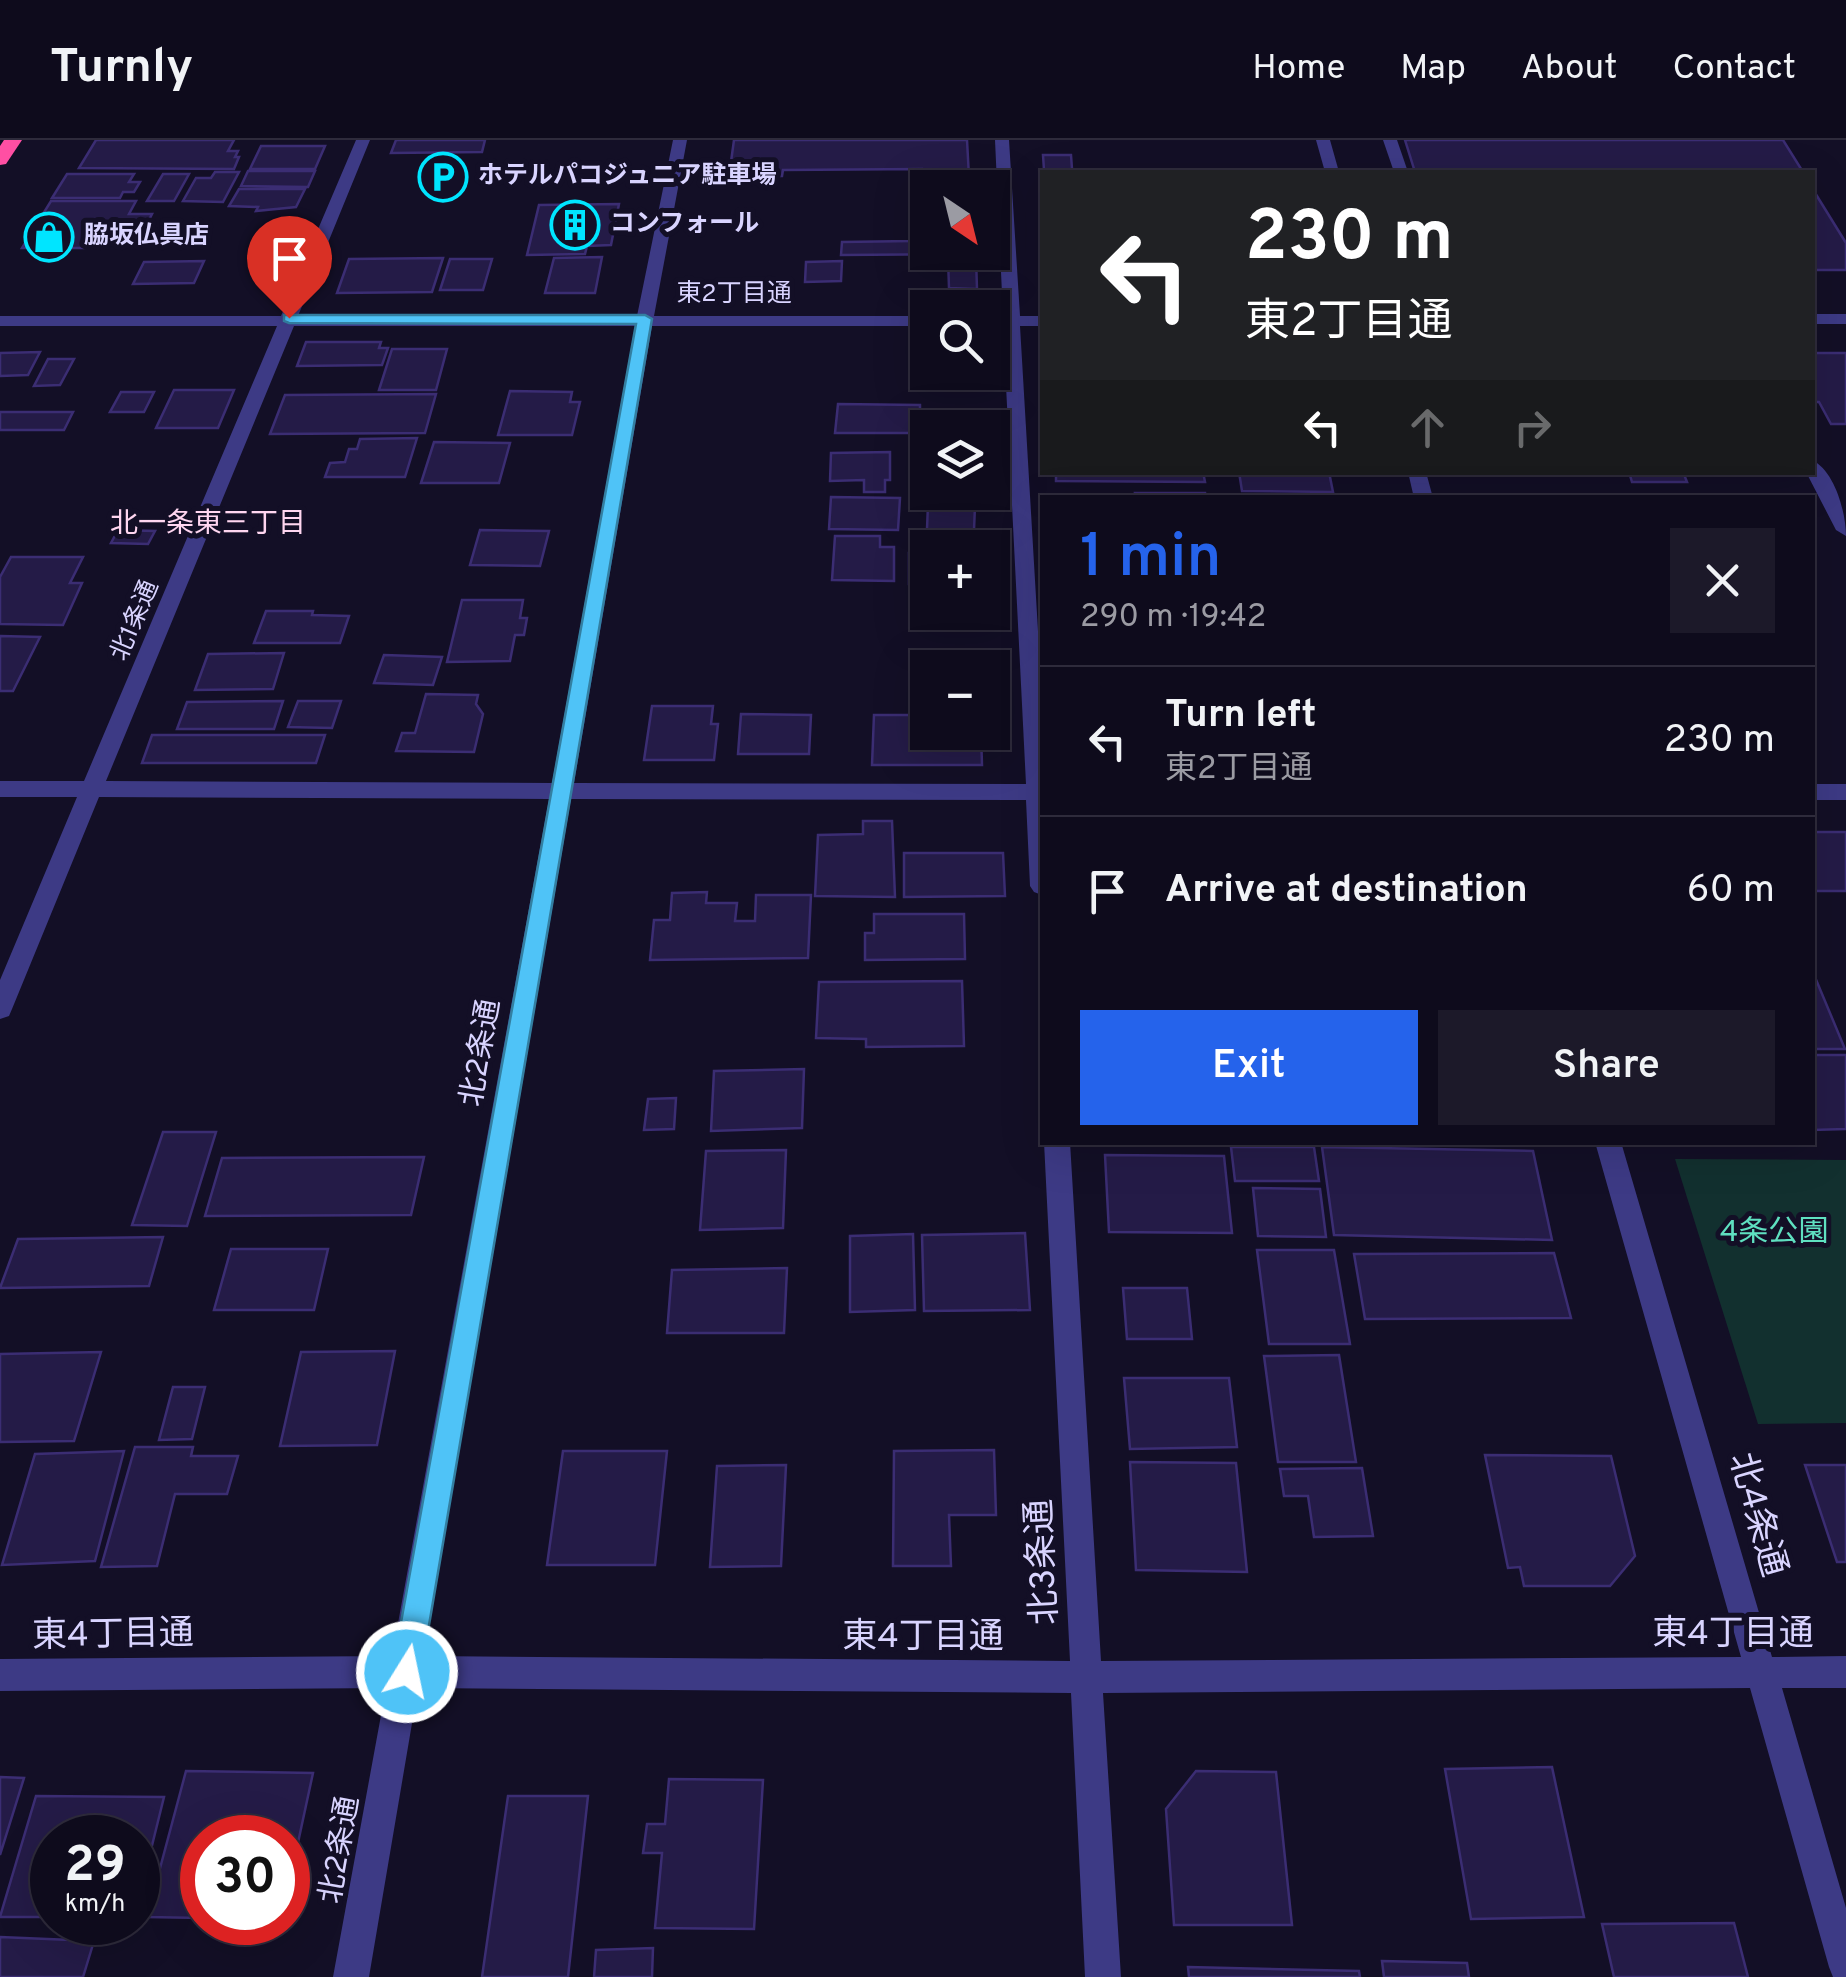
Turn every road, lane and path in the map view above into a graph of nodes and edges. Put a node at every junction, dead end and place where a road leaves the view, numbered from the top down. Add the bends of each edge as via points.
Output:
1 (13, 140) edge
2 (362, 140) edge
3 (680, 140) edge
4 (1002, 140) edge
5 (1323, 140) edge
6 (1390, 140) edge
7 (0, 160) edge
8 (1331, 170) edge
9 (1400, 170) edge
10 (1001, 290) edge
11 (289, 318) junction
12 (645, 319) junction
13 (1815, 319) edge
14 (1846, 319) edge
15 (0, 321) edge
16 (910, 321) edge
17 (1010, 321) edge
18 (1040, 321) edge
19 (1007, 390) edge
20 (1815, 472) edge
21 (1846, 530) edge
22 (93, 788) junction
23 (0, 789) edge
24 (562, 789) junction
25 (1040, 792) edge
26 (1815, 792) edge
27 (1846, 792) edge
28 (0, 1009) edge
29 (1058, 1145) edge
30 (1609, 1145) edge
31 (407, 1672) junction
32 (1762, 1672) junction
33 (1846, 1672) edge
34 (0, 1675) edge
35 (1088, 1677) junction
36 (1846, 1967) edge
37 (351, 1977) edge
38 (1103, 1977) edge

1 - 7 highway
2 - 11 street, 北1条通
3 - 12 street, 北2条通
4 - 10 street
5 - 8 street
6 - 9 street
11 - 12 street, 東2丁目通
11 - 15 street, 東2丁目通
11 - 22 street, 北1条通
12 - 16 street, 東2丁目通
12 - 24 street, 北2条通
13 - 14 street
17 - 18 street
19 - 25 street
20 - 21 street
22 - 23 street
22 - 24 street
22 - 28 street, 北1条通
24 - 25 street
24 - 31 street, 北2条通
26 - 27 street
29 - 35 street, 北3条通
30 - 32 street, 北4条通
31 - 34 street, 東4丁目通
31 - 35 street, 東4丁目通
31 - 37 street, 北2条通
32 - 33 street, 東4丁目通
32 - 35 street, 東4丁目通
32 - 36 street, 北4条通
35 - 38 street, 北3条通

